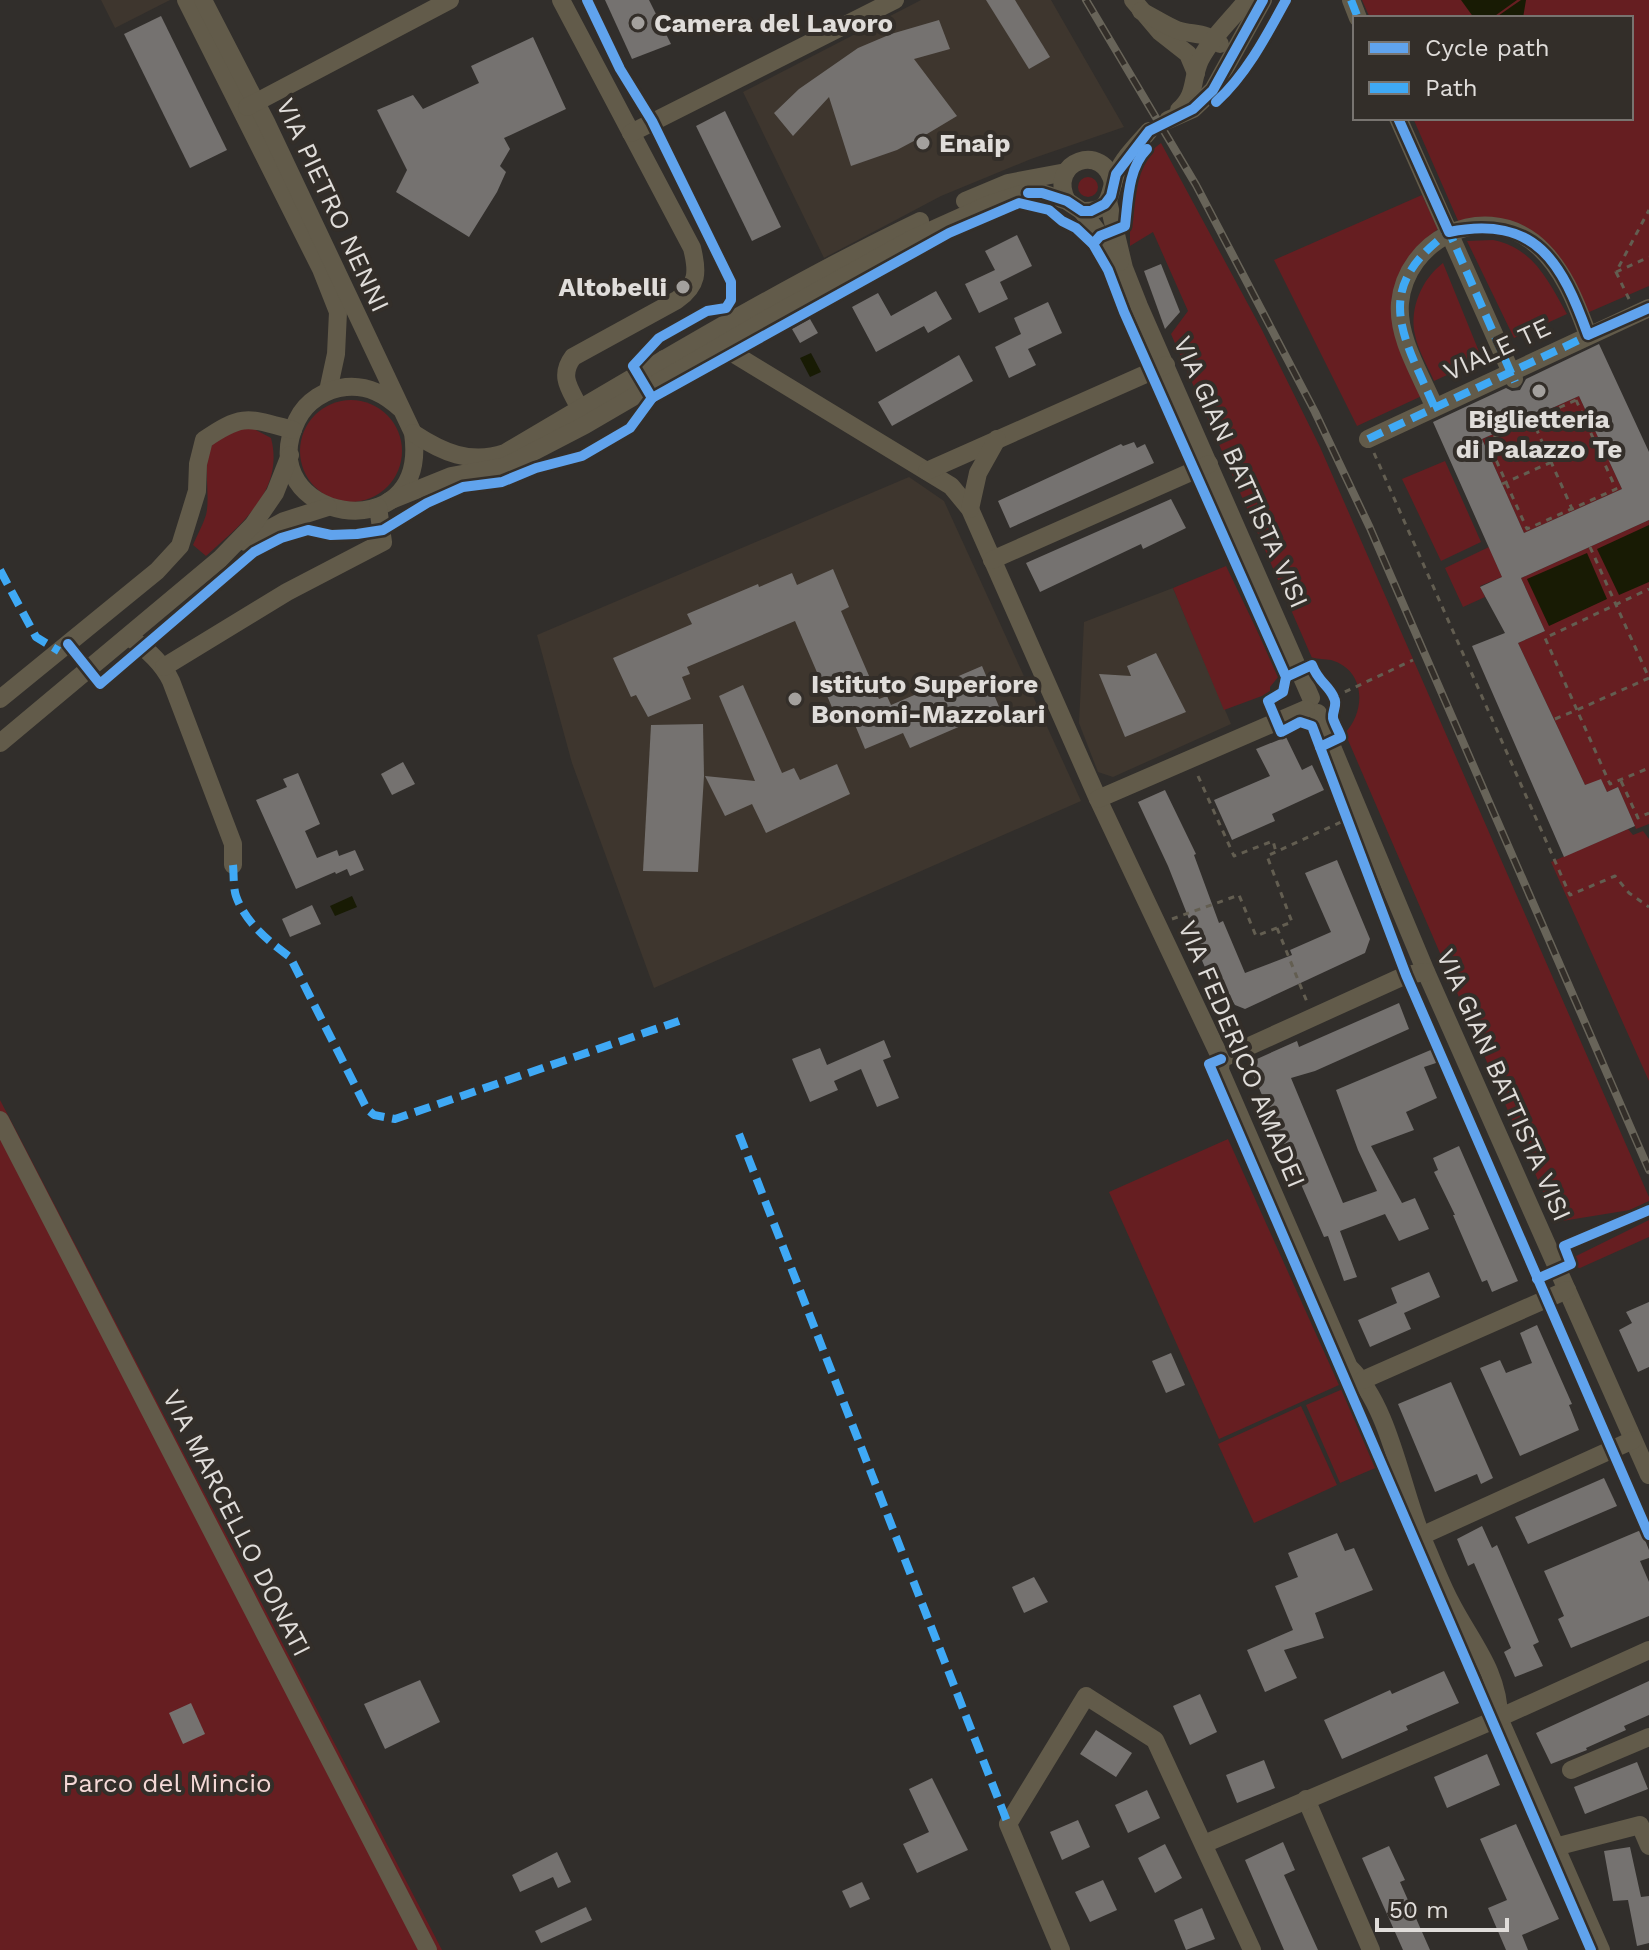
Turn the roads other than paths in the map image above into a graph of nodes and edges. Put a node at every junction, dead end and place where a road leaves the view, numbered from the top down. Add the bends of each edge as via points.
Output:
1 (186, 0) edge
2 (203, 0) edge
3 (450, 0) edge
4 (561, 0) edge
5 (895, 0) edge
6 (1137, 5) edge
7 (1255, 5) edge
8 (1206, 36) junction
9 (1180, 46) junction
10 (1229, 64) junction
11 (1196, 73) junction
12 (248, 106) junction
13 (1399, 120) edge
14 (631, 133) junction
15 (1097, 161) junction
16 (1066, 172) junction
17 (1111, 192) junction
18 (1074, 206) junction
19 (1449, 232) junction
20 (1124, 268) junction
21 (1642, 311) edge
22 (1588, 335) junction
23 (721, 346) junction
24 (664, 359) junction
25 (1166, 365) junction
26 (1513, 376) junction
27 (328, 391) junction
28 (1434, 406) junction
29 (401, 409) junction
30 (580, 409) junction
31 (293, 430) junction
32 (413, 433) junction
33 (997, 439) junction
34 (1368, 439) road end
35 (290, 455) junction
36 (1209, 464) junction
37 (927, 471) junction
38 (383, 504) junction
39 (328, 507) junction
40 (970, 509) junction
41 (220, 559) junction
42 (992, 560) junction
43 (129, 637) junction
44 (164, 667) junction
45 (0, 699) edge
46 (1311, 706) junction
47 (0, 743) edge
48 (1098, 799) junction
49 (233, 865) dead end
50 (1426, 972) junction
51 (1221, 1059) junction
52 (0, 1120) edge
53 (1567, 1290) junction
54 (1363, 1380) junction
55 (1633, 1440) junction
56 (1649, 1475) edge
57 (1421, 1536) junction
58 (1649, 1650) edge
59 (1499, 1718) junction
60 (1649, 1737) edge
61 (1571, 1770) dead end
62 (1306, 1799) junction
63 (1645, 1822) edge
64 (1204, 1844) junction
65 (1649, 1846) edge
66 (1555, 1847) junction
67 (428, 1950) edge
68 (1061, 1950) edge
69 (1252, 1950) edge
70 (1371, 1950) edge
71 (1601, 1950) edge

1 - 12 street, VIA PIETRO NENNI
2 - 12 street, VIA PIETRO NENNI
3 - 12 street
4 - 14 street
5 - 14 street
6 - 8 street via 1175,29
6 - 9 street
7 - 8 street
7 - 8 street
7 - 10 street
8 - 9 street via 1196,47
8 - 10 street via 1226,53
8 - 11 street
9 - 11 street
10 - 11 street via 1200,104 1168,120 1191,96
12 - 27 street, VIA PIETRO NENNI via 338,312
12 - 29 street, VIA PIETRO NENNI
13 - 19 street
14 - 30 street via 692,248 698,271 691,290 677,300 573,357 565,375
15 - 16 street via 1085,159
15 - 17 street via 1108,170
15 - 17 street via 1149,131 1121,166
16 - 18 street via 1062,189
16 - 24 street via 1008,183 940,211
17 - 18 street via 1097,209
17 - 20 street, VIA GIAN BATTISTA VISI
18 - 20 street, VIA GIAN BATTISTA VISI
18 - 23 street via 1042,193 1021,194 975,210 912,239
19 - 22 street via 1489,226 1533,242 1563,277
19 - 26 street
19 - 28 street via 1418,257 1400,303 1405,340
20 - 25 street, VIA GIAN BATTISTA VISI via 1132,309
21 - 22 street, VIALE TE
22 - 26 street, VIALE TE
23 - 24 street via 707,344 684,357
23 - 37 street, VIA FEDERICO AMADEI
23 - 38 street via 506,466 451,476
24 - 30 street
25 - 33 street
25 - 36 street, VIA GIAN BATTISTA VISI
26 - 28 street, VIALE TE
27 - 29 street via 367,388
27 - 31 street via 310,403
28 - 34 street, VIALE TE
29 - 32 street, VIA PIETRO NENNI
30 - 32 street via 488,459 448,453
31 - 35 street
31 - 45 street via 255,420 230,422 204,440 197,491 180,546 157,571
32 - 38 street via 416,448 410,475
33 - 37 street
33 - 40 street via 978,473
35 - 39 street via 305,491
35 - 41 street via 275,493
36 - 42 street
36 - 46 street, VIA GIAN BATTISTA VISI
37 - 40 street, VIA FEDERICO AMADEI via 951,486
38 - 39 street via 349,512
38 - 44 street via 383,542 287,592
39 - 41 street via 258,533
40 - 42 street, VIA FEDERICO AMADEI
41 - 43 street
42 - 48 street, VIA FEDERICO AMADEI
43 - 44 street
43 - 47 street
44 - 49 street via 233,844
46 - 48 street
46 - 50 street, VIA GIAN BATTISTA VISI
48 - 51 street, VIA FEDERICO AMADEI
50 - 51 street via 1406,975
50 - 53 street, VIA GIAN BATTISTA VISI
51 - 54 street, VIA FEDERICO AMADEI via 1220,1070 1349,1367
52 - 67 street, VIA MARCELLO DONATI
53 - 54 street
53 - 55 street, VIA GIAN BATTISTA VISI
54 - 57 street, VIA FEDERICO AMADEI via 1397,1458
55 - 56 street, VIA GIAN BATTISTA VISI
55 - 57 street
57 - 59 street, VIA FEDERICO AMADEI via 1451,1603 1478,1645 1499,1697
58 - 59 street
59 - 62 street
59 - 66 street, VIA FEDERICO AMADEI
60 - 61 street
62 - 64 street
62 - 70 street
63 - 65 street
63 - 66 street
64 - 68 street via 1155,1740 1086,1696 1008,1824
64 - 69 street
66 - 71 street, VIA FEDERICO AMADEI

